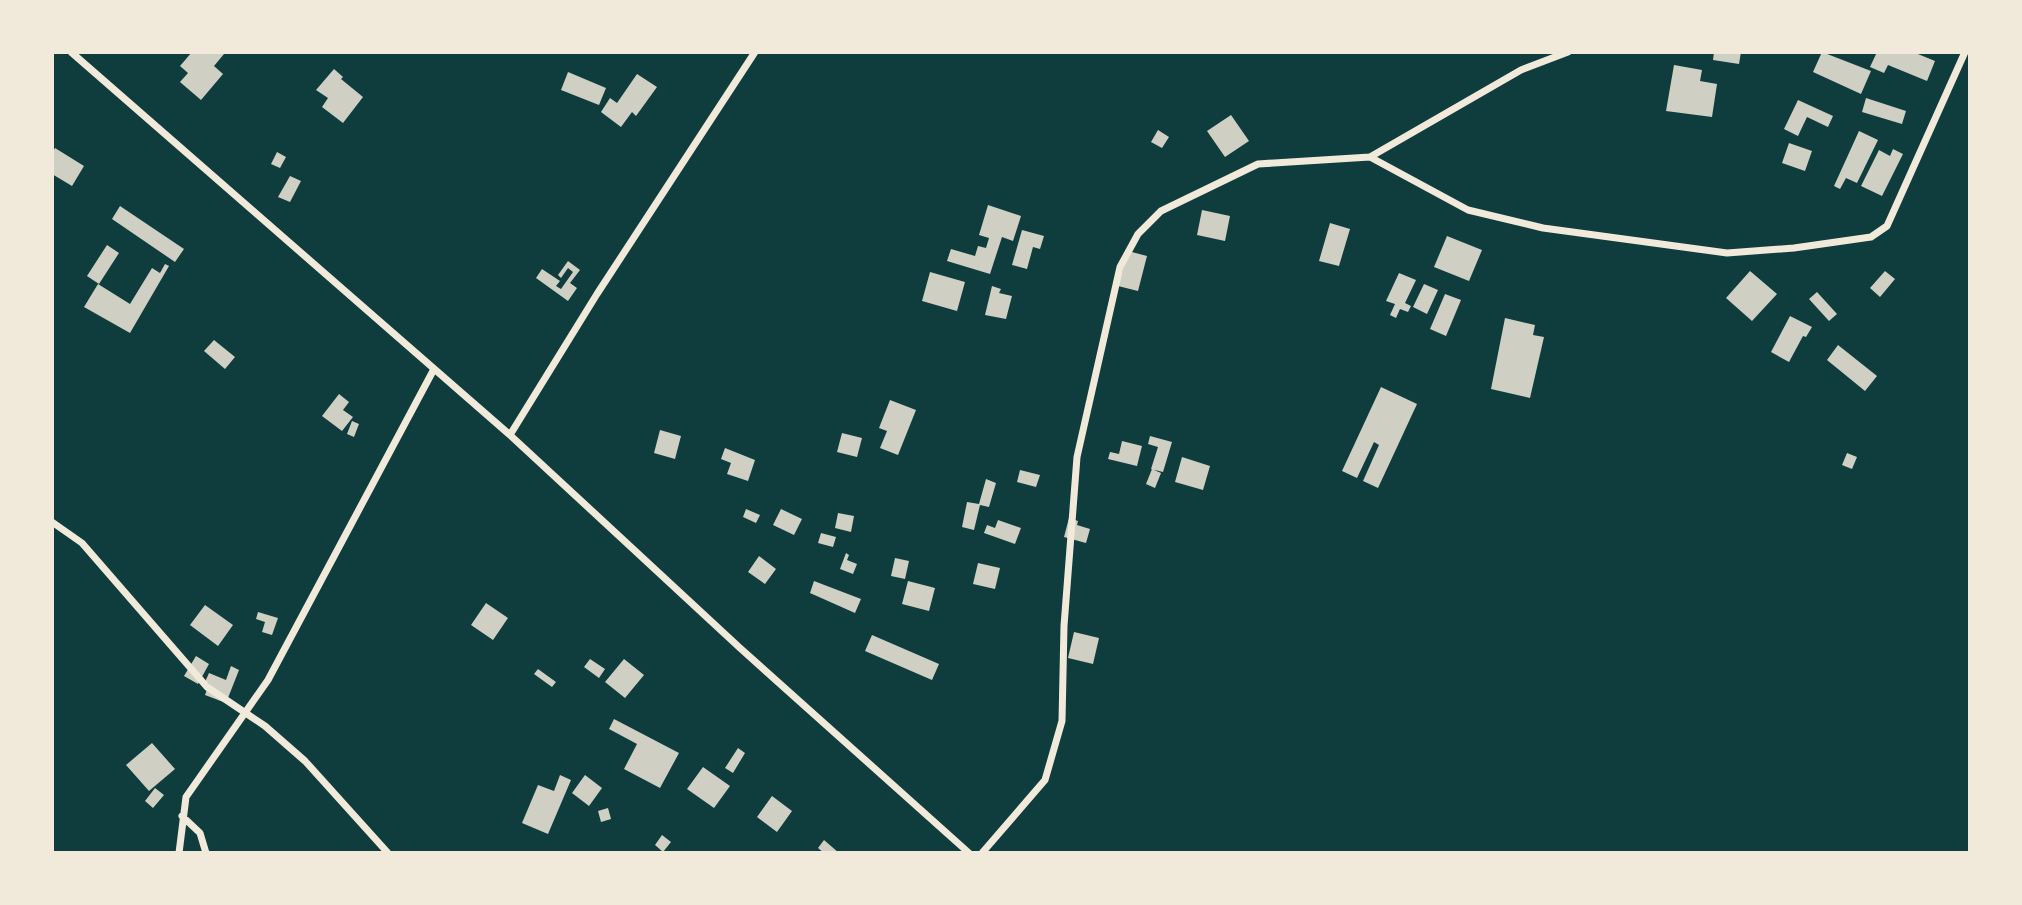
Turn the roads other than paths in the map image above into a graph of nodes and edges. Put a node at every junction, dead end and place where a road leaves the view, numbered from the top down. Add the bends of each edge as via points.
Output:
1 (71, 52) edge
2 (755, 52) edge
3 (1568, 52) edge
4 (1965, 52) edge
5 (1370, 157) junction
6 (434, 369) junction
7 (510, 435) junction
8 (52, 522) edge
9 (245, 712) junction
10 (182, 816) junction
11 (179, 853) edge
12 (206, 853) edge
13 (388, 853) edge
14 (969, 853) edge
15 (982, 853) edge

1 - 6 street
2 - 7 street
3 - 5 street via 1521,70
4 - 5 street via 1887,226 1871,237 1727,253 1543,228 1468,210
5 - 15 street via 1258,164 1161,211 1138,234 1120,267 1077,457 1062,721 1045,780
6 - 7 street
6 - 9 street via 268,680
7 - 14 street
8 - 9 street via 82,543 207,687
9 - 10 street via 192,786
9 - 13 street via 305,761
10 - 11 street
10 - 12 street via 200,833

